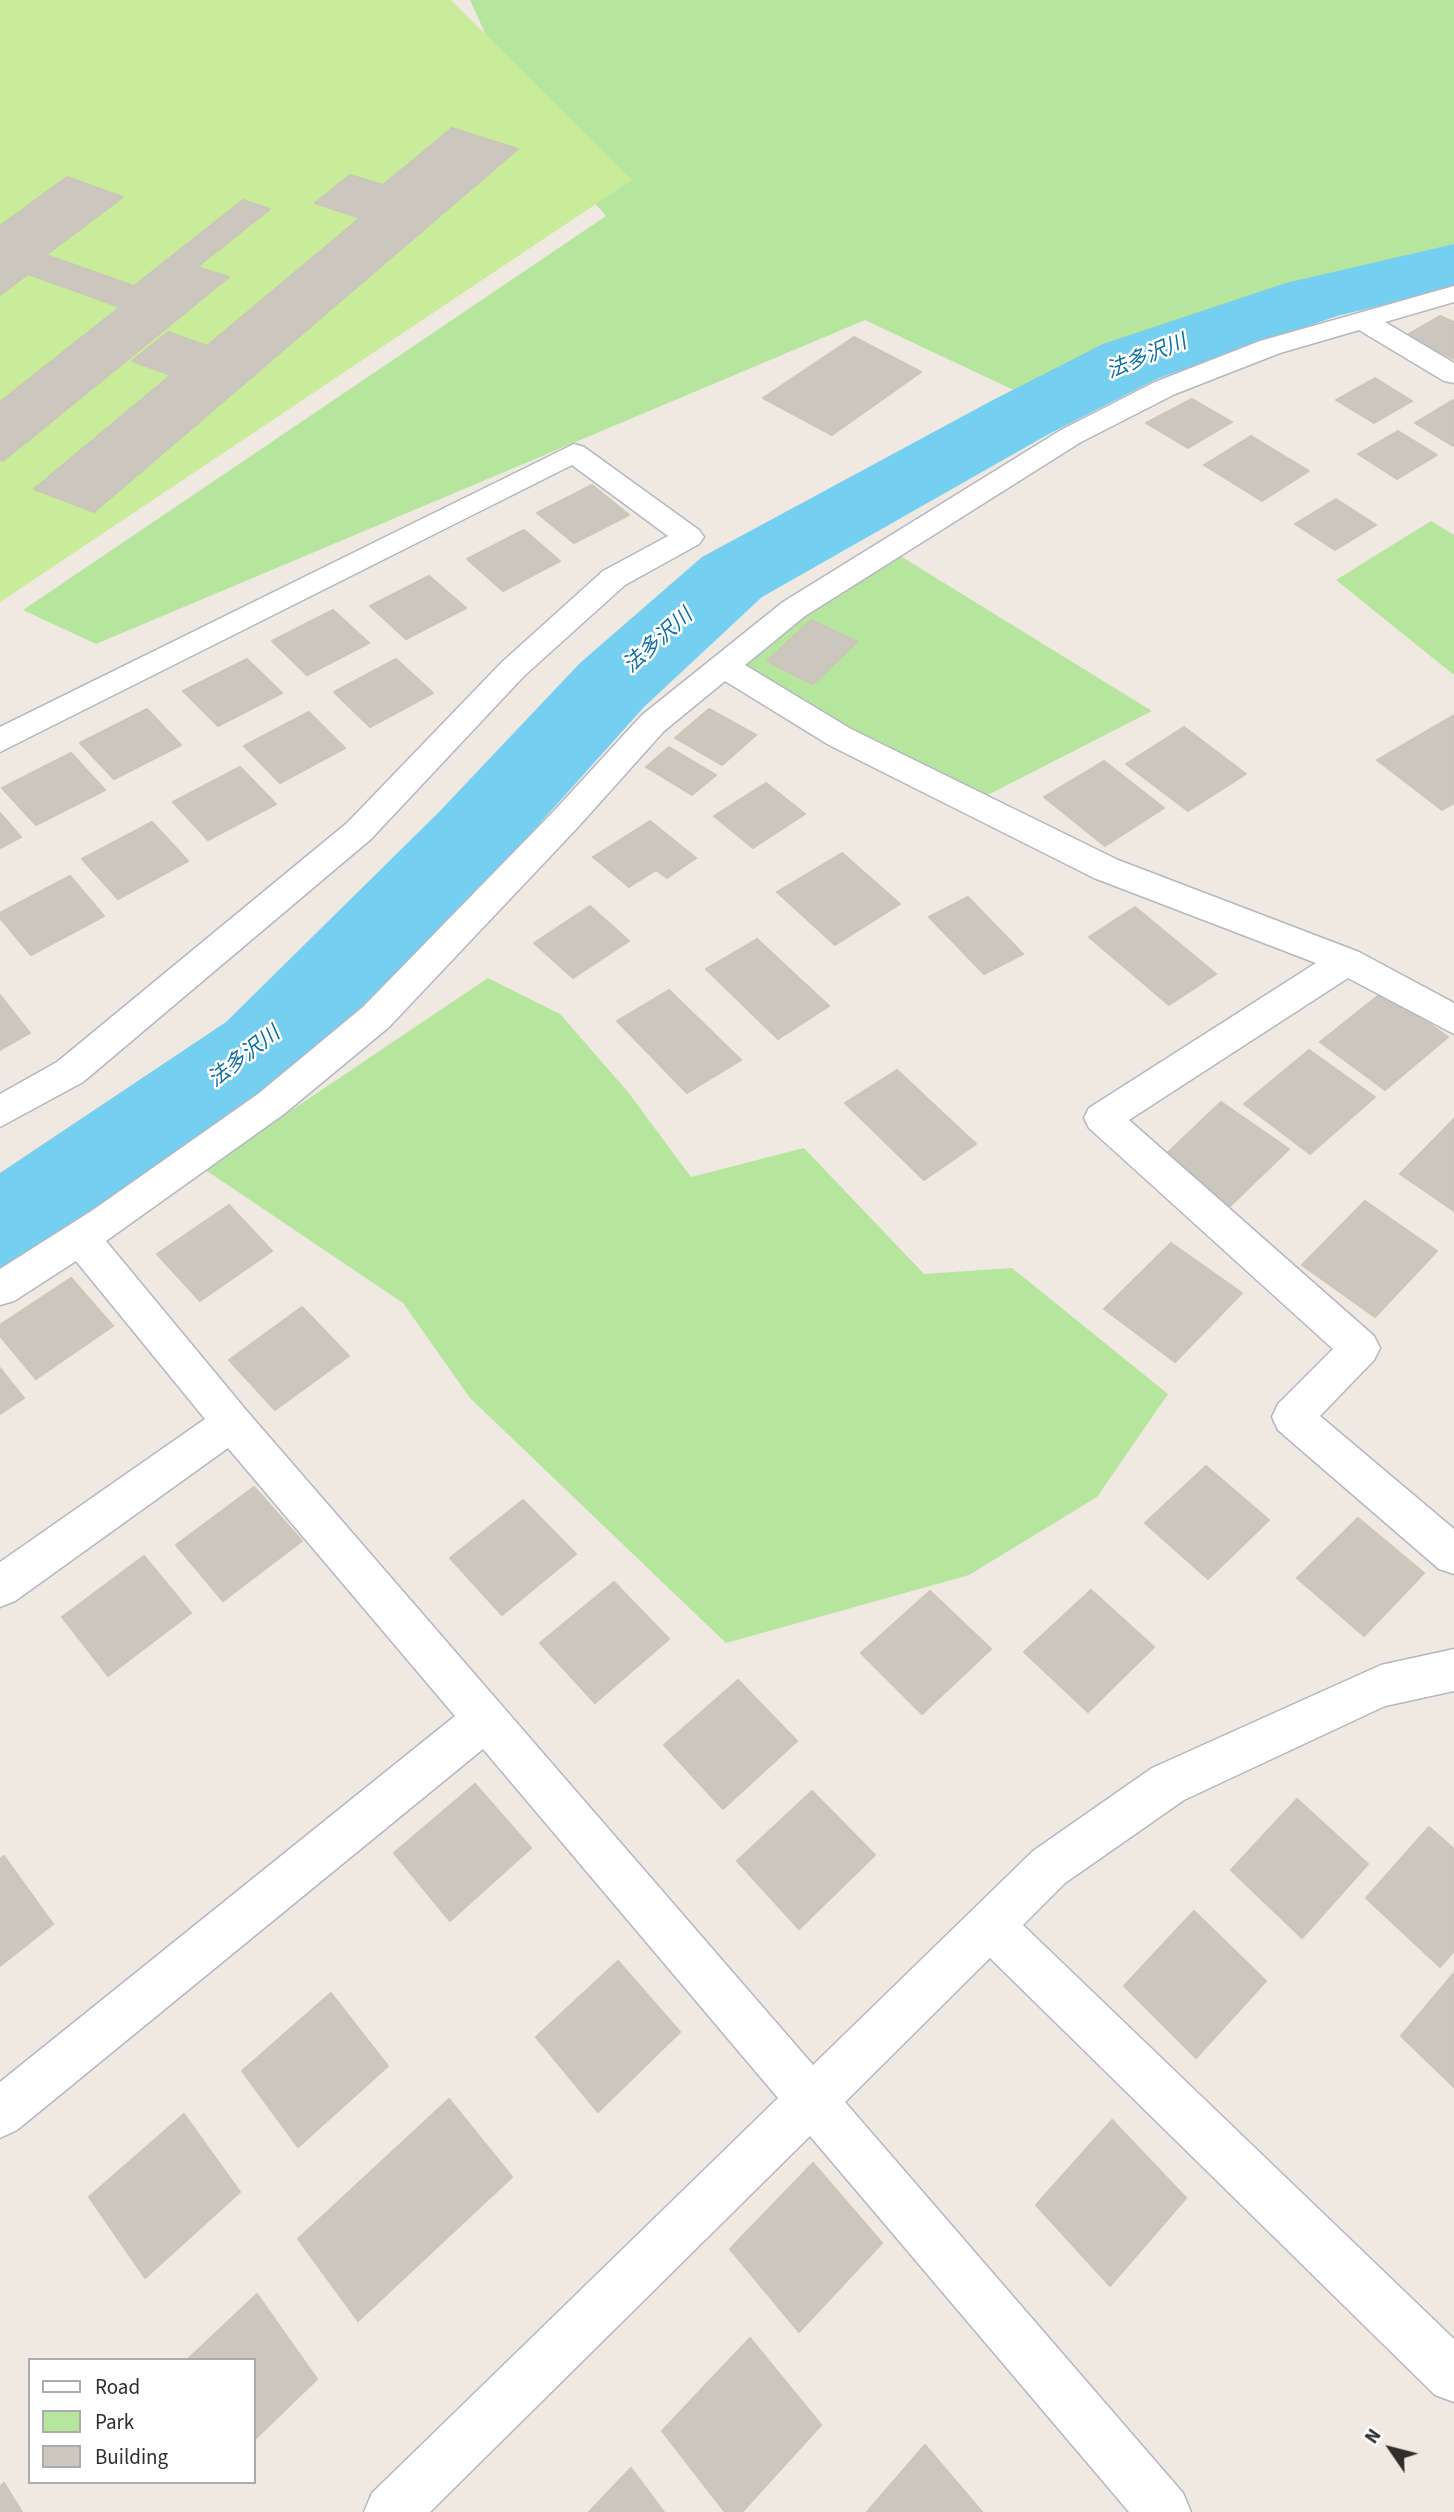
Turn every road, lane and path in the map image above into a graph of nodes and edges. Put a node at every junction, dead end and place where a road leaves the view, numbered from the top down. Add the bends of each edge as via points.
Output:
1 (1454, 294) edge
2 (1362, 320) junction
3 (1454, 375) edge
4 (723, 665) junction
5 (0, 741) edge
6 (1347, 961) junction
7 (1454, 1020) edge
8 (0, 1112) edge
9 (80, 1238) junction
10 (0, 1289) edge
11 (232, 1423) junction
12 (1454, 1555) edge
13 (0, 1587) edge
14 (1454, 1670) edge
15 (486, 1720) junction
16 (990, 1925) junction
17 (809, 2100) junction
18 (0, 2113) edge
19 (1454, 2376) edge
20 (391, 2512) edge
21 (1164, 2512) edge

1 - 2 street
2 - 3 street
2 - 4 street via 1270,347 1180,382 1071,436 794,609
4 - 6 street via 840,737 1106,869
4 - 9 street via 653,723 376,1017 271,1104
5 - 8 street via 574,453 688,537 614,578 513,669 359,831 70,1072
6 - 7 street
6 - 12 street via 1102,1118 1360,1348 1292,1417
9 - 10 street
9 - 11 street
11 - 13 street
11 - 15 street
14 - 16 street via 1381,1686 1168,1784 1049,1867
15 - 17 street
15 - 18 street
16 - 17 street
16 - 19 street
17 - 20 street
17 - 21 street

